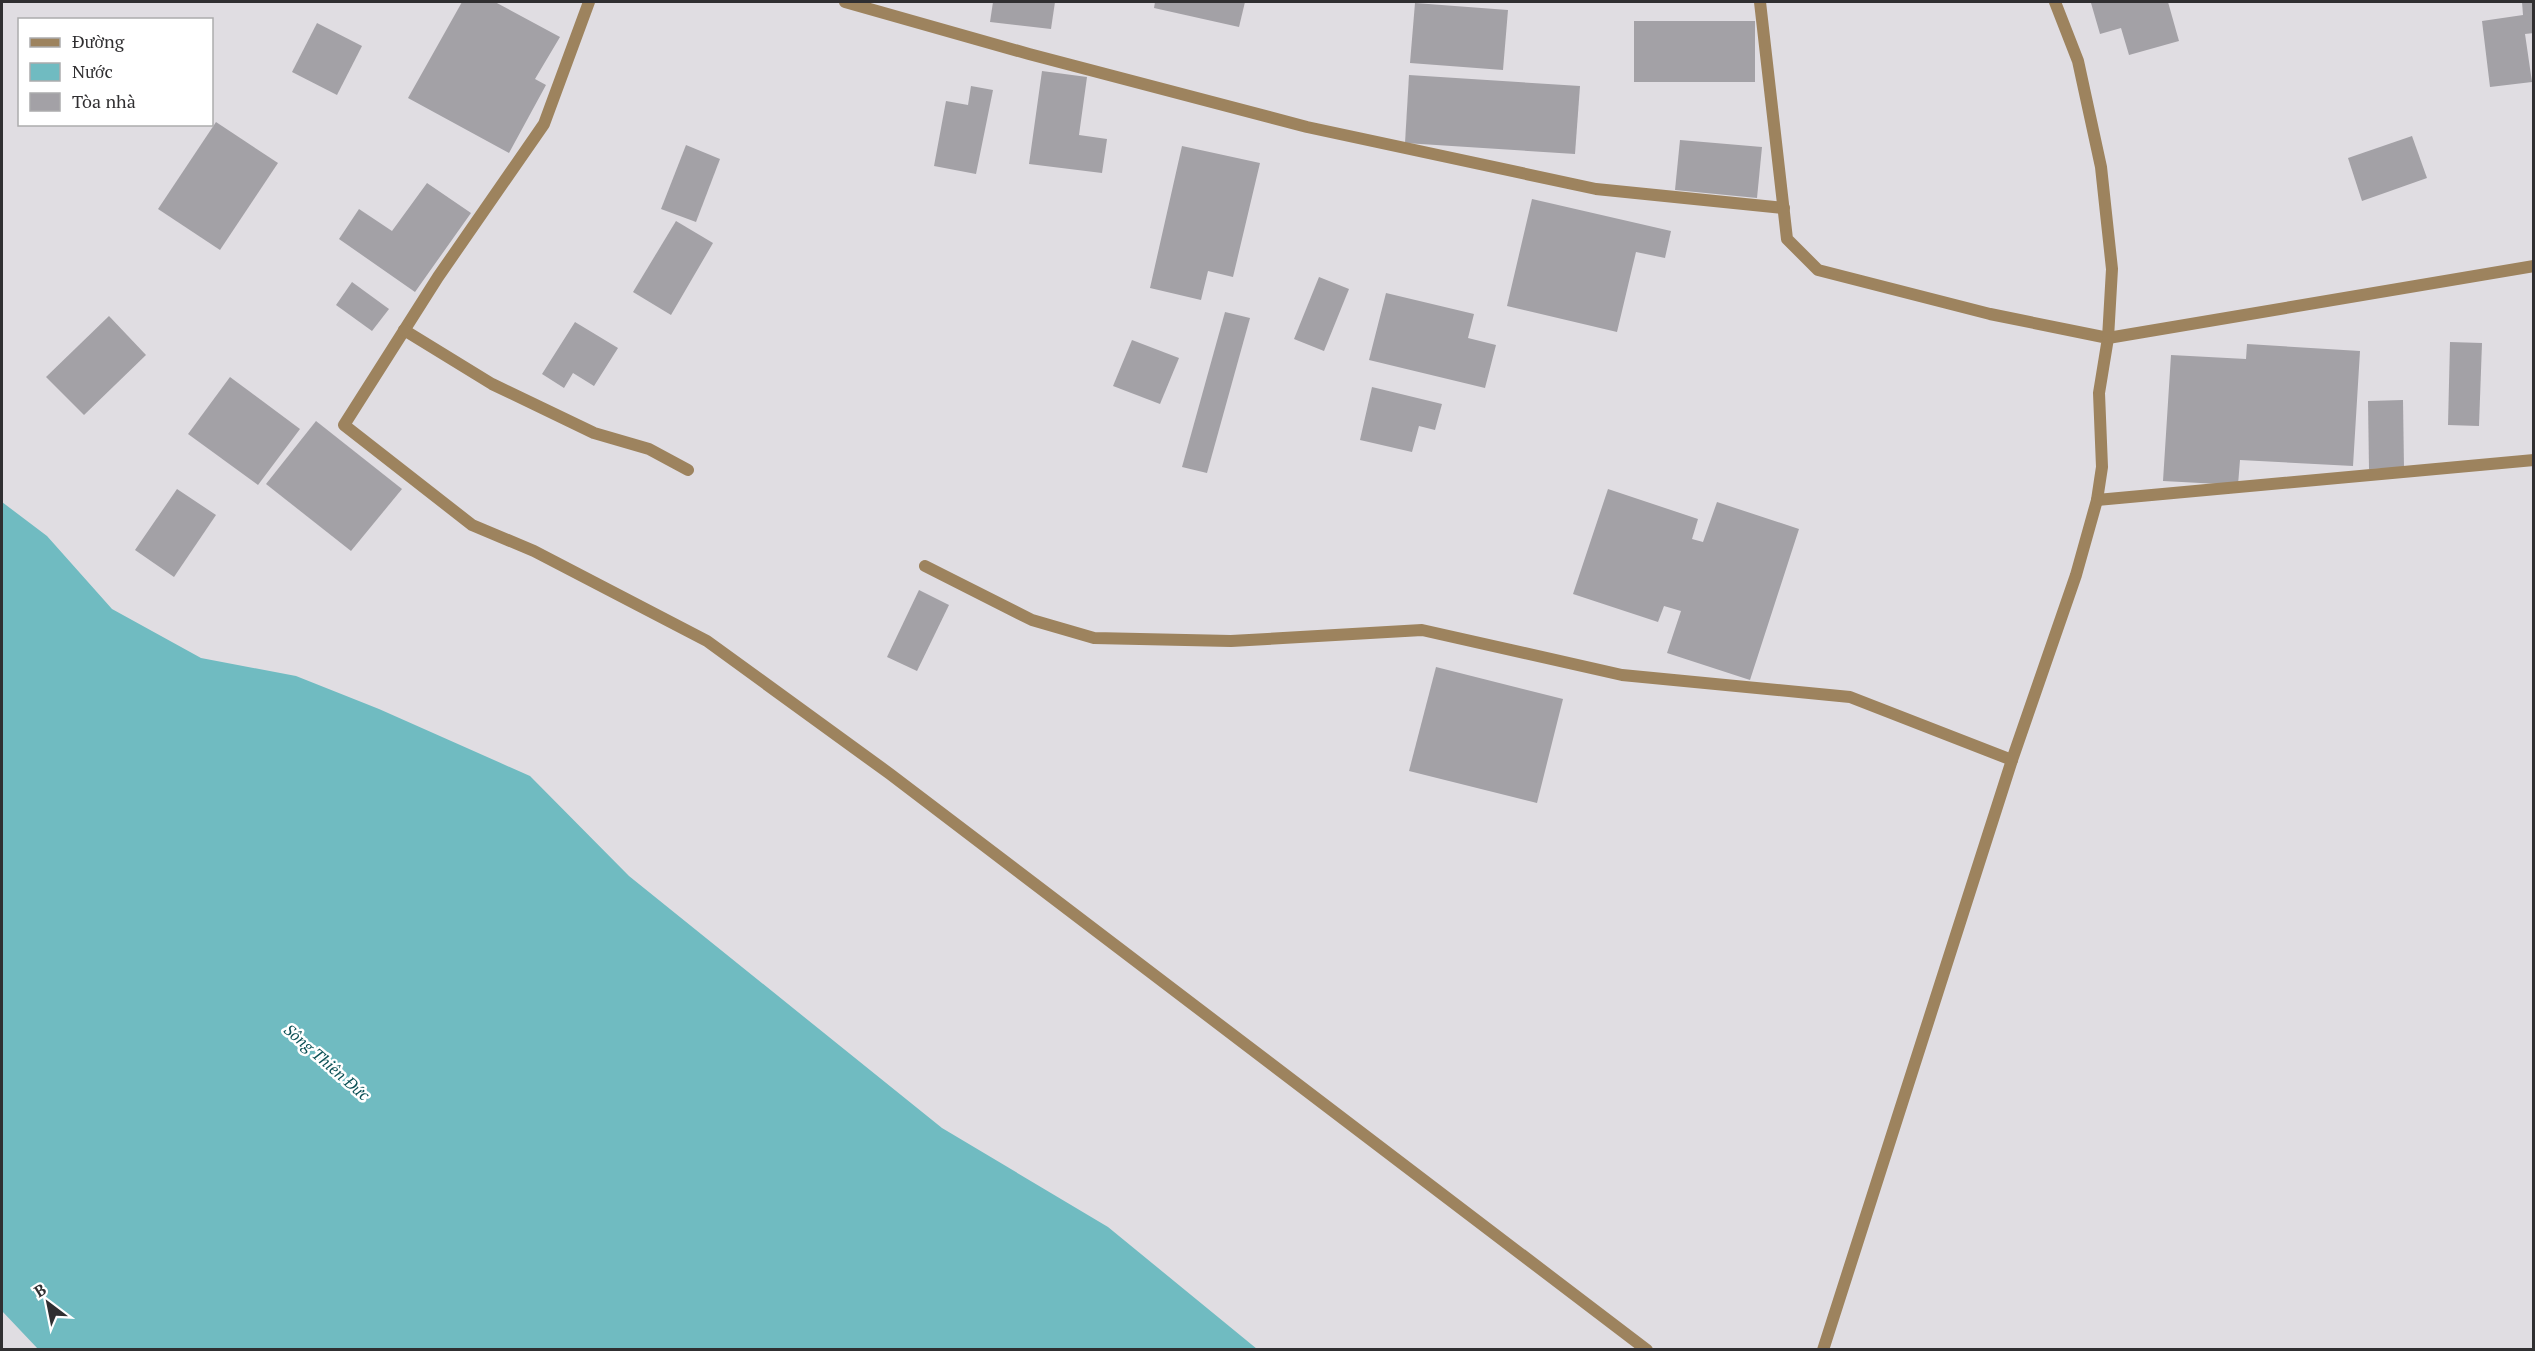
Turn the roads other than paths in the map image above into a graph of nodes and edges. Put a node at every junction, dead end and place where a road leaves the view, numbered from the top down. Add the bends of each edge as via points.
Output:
1 (590, 2) edge
2 (845, 2) edge
3 (1760, 2) edge
4 (2055, 2) edge
5 (1784, 208) junction
6 (2534, 266) edge
7 (404, 330) junction
8 (2108, 338) junction
9 (2534, 460) edge
10 (688, 470) dead end
11 (2097, 500) junction
12 (925, 566) dead end
13 (2012, 760) junction
14 (1647, 1350) edge
15 (1824, 1350) edge

1 - 7 street via 544,124
2 - 5 street via 1318,129 1596,189
3 - 5 street
4 - 8 street via 2078,61 2101,167 2112,269
5 - 8 street via 1787,239 1818,270 1990,314
6 - 8 street
7 - 10 street via 492,384 594,433 650,449
7 - 14 street via 344,424 472,525 534,551 707,641 890,774
8 - 11 street via 2099,393 2102,468
9 - 11 street
11 - 13 street via 2076,575
12 - 13 street via 1032,620 1094,638 1231,641 1422,630 1622,675 1850,697
13 - 15 street

